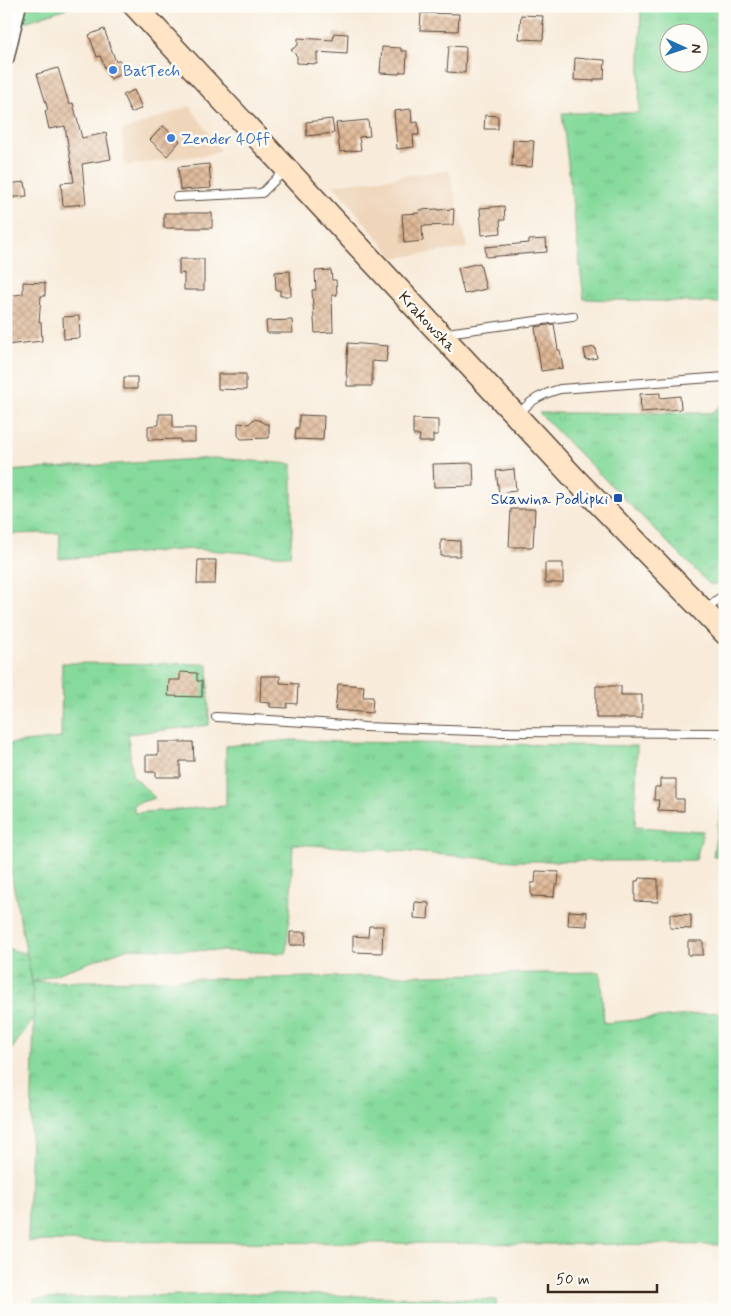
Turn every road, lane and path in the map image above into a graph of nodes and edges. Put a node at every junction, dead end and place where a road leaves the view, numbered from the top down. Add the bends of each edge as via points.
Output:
1 (18, 6) edge
2 (135, 6) edge
3 (6, 58) edge
4 (286, 168) junction
5 (176, 197) dead end
6 (573, 316) dead end
7 (440, 334) junction
8 (725, 377) edge
9 (518, 417) junction
10 (725, 595) edge
11 (704, 613) junction
12 (725, 633) edge
13 (216, 717) dead end
14 (725, 732) edge

1 - 3 street
2 - 4 main road, Krakowska
4 - 5 lane via 262,193
4 - 7 main road, Krakowska
6 - 7 lane
7 - 9 main road, Krakowska
8 - 9 lane via 560,389 534,399
9 - 11 main road, Krakowska
10 - 11 lane
11 - 12 main road, Krakowska
13 - 14 lane via 503,732

